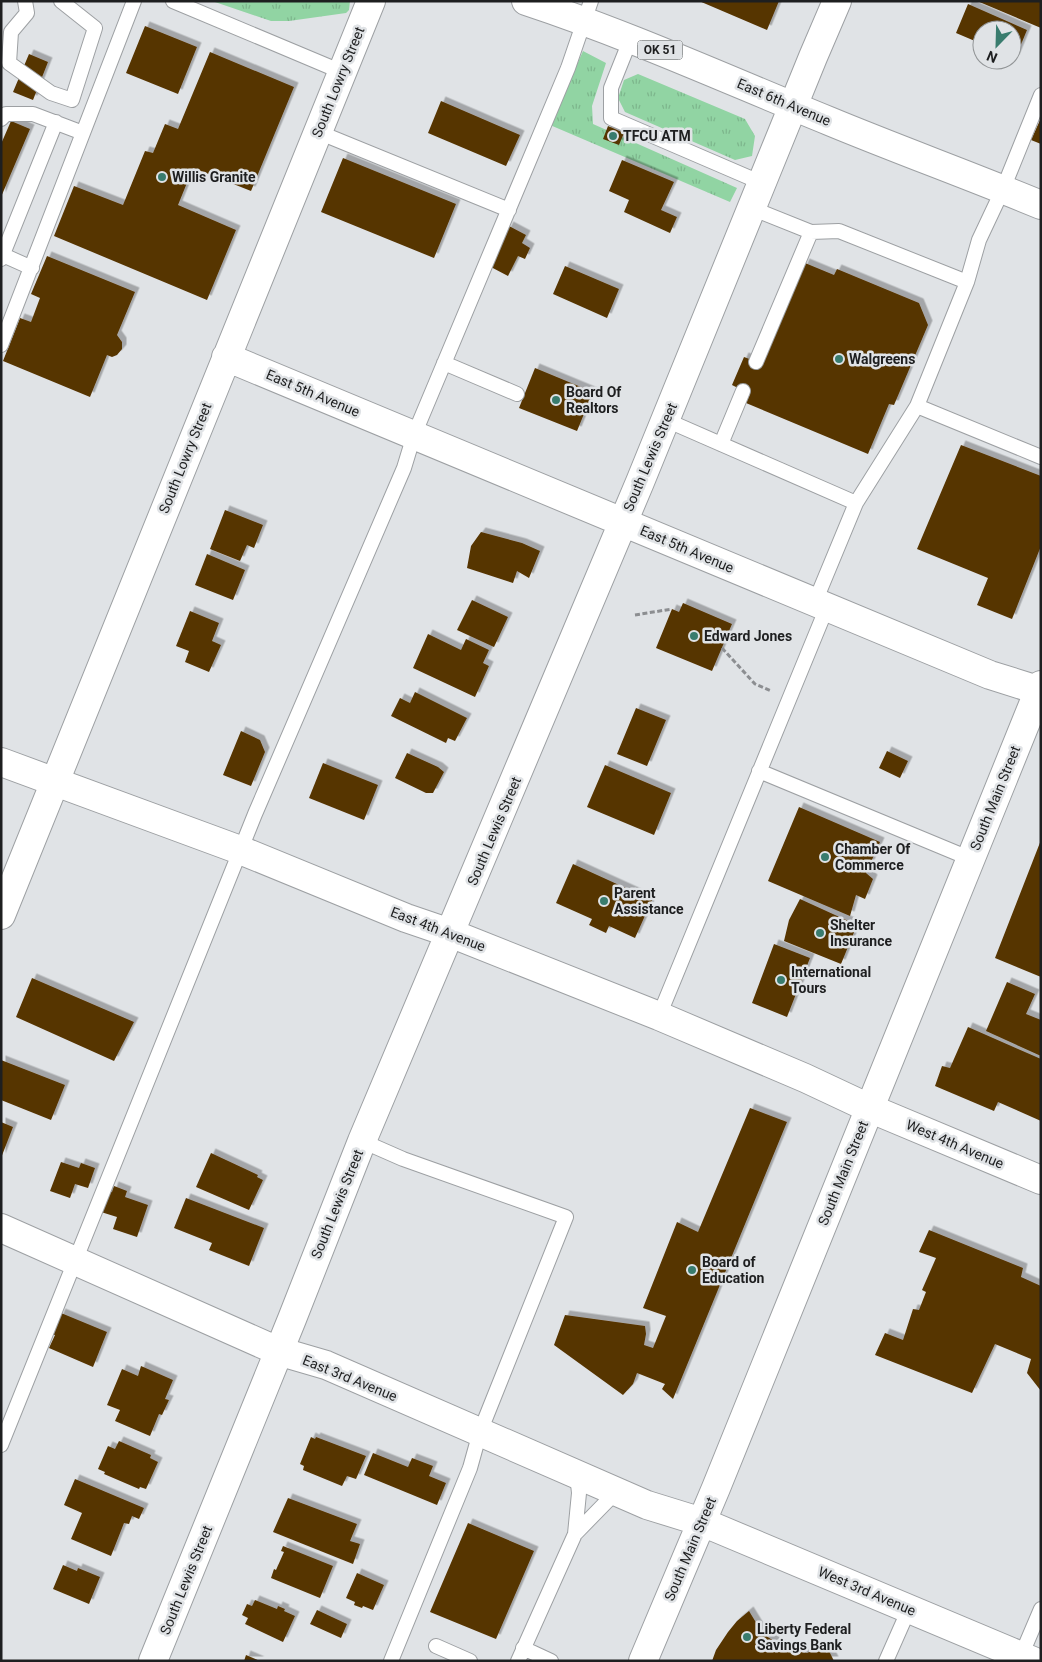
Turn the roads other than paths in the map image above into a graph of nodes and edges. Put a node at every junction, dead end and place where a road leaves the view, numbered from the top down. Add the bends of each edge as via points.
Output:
1 (25, 1) edge
2 (61, 1) edge
3 (134, 1) edge
4 (173, 1) edge
5 (371, 1) edge
6 (837, 1) edge
7 (529, 2) edge
8 (587, 11) edge
9 (631, 38) junction
10 (342, 72) junction
11 (1041, 95) edge
12 (793, 105) junction
13 (1, 119) edge
14 (56, 122) junction
15 (318, 132) junction
16 (83, 133) junction
17 (1003, 189) junction
18 (756, 196) junction
19 (1041, 205) edge
20 (509, 210) junction
21 (811, 232) junction
22 (2, 257) edge
23 (32, 268) junction
24 (966, 282) junction
25 (1, 345) edge
26 (226, 357) junction
27 (756, 362) dead end
28 (444, 363) junction
29 (744, 391) dead end
30 (516, 394) dead end
31 (917, 406) junction
32 (666, 420) junction
33 (414, 436) junction
34 (722, 444) junction
35 (1041, 457) edge
36 (856, 503) junction
37 (623, 522) junction
38 (821, 604) junction
39 (1040, 689) edge
40 (1, 762) edge
41 (760, 771) junction
42 (56, 782) junction
43 (240, 850) junction
44 (971, 858) junction
45 (1, 914) edge
46 (450, 933) junction
47 (658, 1016) junction
48 (869, 1108) junction
49 (362, 1141) junction
50 (1041, 1180) edge
51 (1, 1228) edge
52 (76, 1260) junction
53 (278, 1351) junction
54 (480, 1432) junction
55 (1, 1445) edge
56 (577, 1474) junction
57 (617, 1491) junction
58 (702, 1522) junction
59 (575, 1534) junction
60 (909, 1608) junction
61 (1041, 1609) edge
62 (436, 1646) dead end
63 (521, 1655) edge
64 (1027, 1658) edge
65 (152, 1661) edge
66 (391, 1661) edge
67 (470, 1661) edge
68 (551, 1661) edge
69 (643, 1661) edge
70 (886, 1661) edge

1 - 2 lane via 27,12 11,32 9,63 51,93 72,100 95,28
3 - 16 lane
4 - 10 lane
5 - 10 main road, South Lowry Street
6 - 12 main road, South Lewis Street
7 - 8 main road, East 6th Avenue / OK 51
8 - 9 main road, East 6th Avenue / OK 51
8 - 20 lane via 568,68
9 - 12 main road, East 6th Avenue / OK 51
9 - 18 lane via 611,88 611,118
10 - 15 main road, South Lowry Street
11 - 17 lane
12 - 17 main road, East 6th Avenue / OK 51
12 - 18 main road, South Lewis Street
13 - 14 lane via 6,114 33,114
14 - 16 lane
14 - 22 lane
15 - 20 lane
15 - 26 main road, South Lowry Street
16 - 23 lane
17 - 19 main road, East 6th Avenue / OK 51
17 - 24 lane via 979,240
18 - 21 lane
18 - 32 main road, South Lewis Street
20 - 28 lane
21 - 24 lane via 839,231
21 - 27 lane
22 - 23 lane
23 - 25 lane
24 - 31 lane
26 - 33 main road, East 5th Avenue
26 - 42 main road, South Lowry Street
28 - 30 lane
28 - 33 lane
29 - 34 lane
31 - 35 lane
31 - 36 lane
32 - 34 lane
32 - 37 main road, South Lewis Street
33 - 37 main road, East 5th Avenue
33 - 43 lane via 404,468
34 - 36 lane
36 - 38 lane
37 - 38 main road, East 5th Avenue
37 - 46 main road, South Lewis Street
38 - 39 main road, East 5th Avenue via 990,675
38 - 41 lane via 790,698
39 - 44 main road, South Main Street
40 - 42 main road, East 4th Avenue
41 - 44 lane
41 - 47 lane
42 - 43 main road, East 4th Avenue
42 - 45 main road, South Lowry Street
43 - 46 main road, East 4th Avenue
43 - 52 lane
44 - 48 main road, South Main Street
46 - 47 main road, East 4th Avenue
46 - 49 main road, South Lewis Street
47 - 48 main road, East 4th Avenue
48 - 50 main road, West 4th Avenue
48 - 58 main road, South Main Street
49 - 53 main road, South Lewis Street
49 - 54 lane via 403,1159 566,1217
51 - 52 main road, East 3rd Avenue
52 - 53 main road, East 3rd Avenue
52 - 55 lane
53 - 54 main road, East 3rd Avenue via 326,1366
53 - 65 main road, South Lewis Street
54 - 56 main road, East 3rd Avenue
54 - 66 lane via 470,1468
56 - 57 main road, East 3rd Avenue
56 - 59 lane via 579,1493
57 - 58 main road, East 3rd Avenue
57 - 59 lane
58 - 60 main road, West 3rd Avenue
58 - 69 main road, South Main Street
59 - 63 lane
60 - 64 main road, West 3rd Avenue
60 - 70 lane
61 - 64 lane
62 - 67 lane
63 - 68 lane

